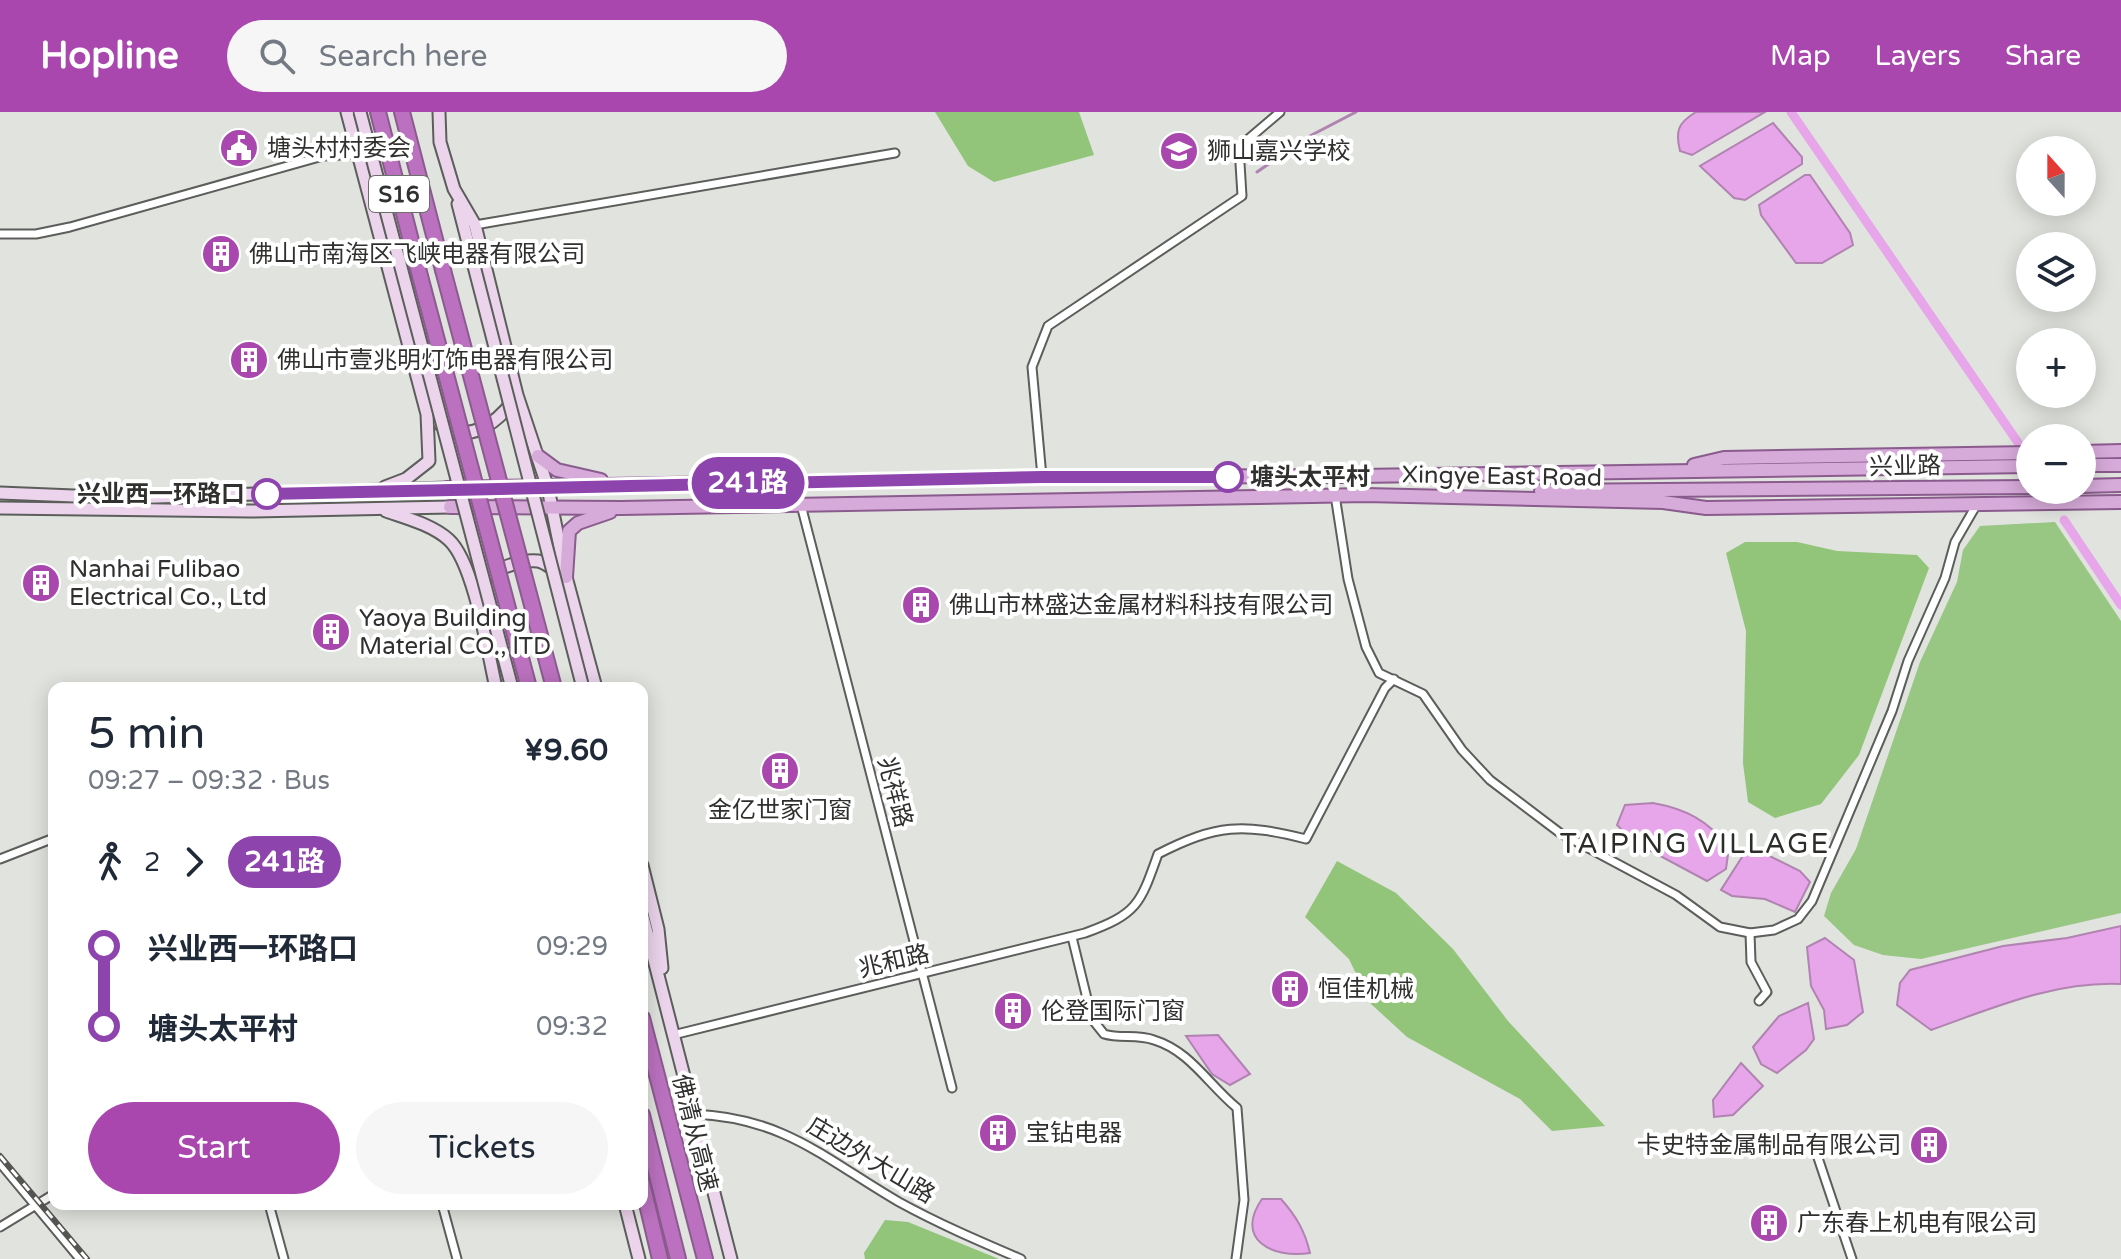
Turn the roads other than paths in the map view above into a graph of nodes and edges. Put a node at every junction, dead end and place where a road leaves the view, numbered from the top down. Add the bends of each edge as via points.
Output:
1 (347, 112) edge
2 (360, 112) edge
3 (378, 112) edge
4 (402, 112) edge
5 (432, 112) edge
6 (439, 112) edge
7 (1280, 112) edge
8 (440, 142) junction
9 (895, 153) dead end
10 (360, 154) junction
11 (454, 189) junction
12 (475, 225) junction
13 (0, 234) edge
14 (517, 395) junction
15 (427, 414) junction
16 (2121, 451) edge
17 (2096, 452) edge
18 (2016, 453) edge
19 (538, 456) junction
20 (2096, 465) edge
21 (2121, 465) edge
22 (2016, 466) edge
23 (1670, 470) junction
24 (1042, 477) junction
25 (2121, 485) edge
26 (632, 486) junction
27 (2096, 486) edge
28 (2016, 487) edge
29 (447, 488) joint
30 (548, 488) junction
31 (374, 491) junction
32 (0, 493) edge
33 (1335, 495) junction
34 (1366, 495) junction
35 (2121, 502) edge
36 (1977, 504) junction
37 (801, 505) junction
38 (550, 506) junction
39 (378, 507) junction
40 (450, 507) joint
41 (0, 508) edge
42 (621, 508) junction
43 (566, 577) junction
44 (474, 593) junction
45 (1394, 679) junction
46 (495, 682) edge
47 (510, 682) edge
48 (527, 682) edge
49 (552, 682) edge
50 (581, 682) edge
51 (594, 682) edge
52 (48, 840) edge
53 (0, 859) edge
54 (648, 889) edge
55 (1750, 933) junction
56 (648, 936) edge
57 (1072, 937) junction
58 (923, 976) junction
59 (662, 988) junction
60 (1759, 1001) dead end
61 (673, 1035) junction
62 (648, 1041) edge
63 (952, 1088) dead end
64 (694, 1114) junction
65 (1811, 1137) dead end
66 (648, 1139) edge
67 (0, 1163) edge
68 (48, 1198) edge
69 (36, 1205) junction
70 (648, 1208) edge
71 (271, 1210) edge
72 (444, 1210) edge
73 (627, 1210) edge
74 (0, 1227) edge
75 (80, 1259) edge
76 (284, 1259) edge
77 (457, 1259) edge
78 (639, 1259) edge
79 (660, 1259) edge
80 (678, 1259) edge
81 (705, 1259) edge
82 (731, 1259) edge
83 (1021, 1259) edge
84 (1236, 1259) edge
85 (1852, 1259) edge

1 - 10 main road
2 - 47 main road, bridge
3 - 48 highway, S16, bridge
4 - 49 highway, S16, bridge
5 - 8 main road
6 - 8 main road
7 - 24 street via 1239,147 1242,196 1048,326 1032,367
8 - 11 main road
9 - 12 street
10 - 13 street via 323,156 62,229
10 - 15 main road
11 - 12 main road
11 - 50 main road, bridge
12 - 14 main road
14 - 15 main road via 497,421 468,432 448,430
14 - 19 main road
15 - 31 main road via 429,461 406,479
16 - 17 main road
18 - 23 main road via 1724,458
19 - 26 main road via 557,470
19 - 30 main road
20 - 21 main road
22 - 23 main road, Xingye East Road
23 - 24 main road, Xingye East Road
24 - 26 main road, Xingye East Road
25 - 27 main road
26 - 30 main road, Xingye East Road
28 - 34 main road, 兴业路
29 - 30 main road, Xingye East Road
29 - 31 main road
30 - 38 main road
31 - 32 main road via 123,498
33 - 34 main road, Xingye East Road
33 - 37 main road, Xingye East Road
33 - 45 street via 1348,579 1366,647 1379,673
34 - 36 main road, Xingye East Road via 1663,502 1706,508
35 - 36 main road, Xingye East Road
36 - 55 street via 1955,542 1945,578 1812,901 1798,919
37 - 42 main road, Xingye East Road
37 - 58 street, 兆祥路
38 - 40 main road, Xingye East Road
38 - 42 main road, Xingye East Road
38 - 43 main road
39 - 40 main road
39 - 41 main road
39 - 44 main road via 451,541
42 - 43 main road via 588,518 569,531
43 - 44 main road via 531,562 487,575
43 - 51 main road
44 - 46 main road
45 - 55 street via 1423,694 1490,780 1560,833 1676,895 1720,927
45 - 57 street, 兆和路 via 1306,839 1235,827 1192,837 1158,854 1144,893 1122,919
52 - 53 street
54 - 59 main road via 658,929
55 - 60 street via 1751,962 1767,992
56 - 59 main road
57 - 58 street, 兆和路
57 - 84 street via 1092,1019 1104,1034 1135,1035 1178,1050 1237,1108 1244,1200
58 - 61 street, 兆和路
58 - 63 street, 兆祥路
59 - 61 main road
61 - 64 main road
62 - 81 highway, 佛清从高速
64 - 82 main road
64 - 83 street, 庄边外大山路 via 735,1116 791,1135 948,1229
65 - 85 street
66 - 80 highway, 佛清从高速
67 - 69 street
68 - 69 street
69 - 74 street
69 - 75 street
70 - 79 highway
71 - 76 street
72 - 77 street
73 - 78 main road

